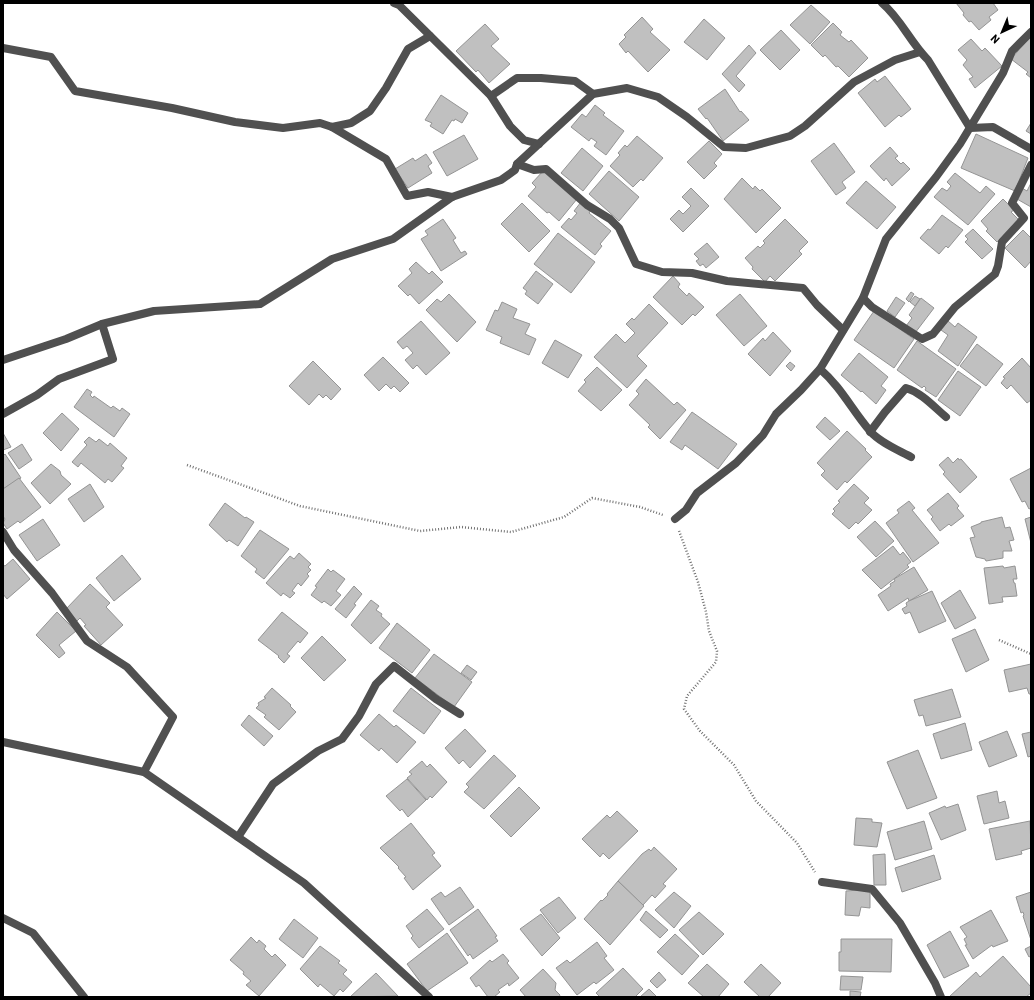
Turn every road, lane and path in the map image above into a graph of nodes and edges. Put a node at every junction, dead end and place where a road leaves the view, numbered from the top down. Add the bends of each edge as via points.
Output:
1 (394, 3) edge
2 (882, 3) edge
3 (1031, 32) edge
4 (430, 36) junction
5 (3, 48) edge
6 (920, 52) junction
7 (593, 94) junction
8 (491, 96) junction
9 (332, 128) junction
10 (970, 128) junction
11 (538, 144) junction
12 (1031, 149) edge
13 (517, 164) junction
14 (1031, 165) edge
15 (452, 197) junction
16 (863, 298) junction
17 (102, 324) junction
18 (844, 330) junction
19 (3, 360) edge
20 (820, 369) junction
21 (3, 414) edge
22 (946, 417) dead end
23 (870, 432) junction
24 (911, 457) dead end
25 (187, 465) dead end
26 (675, 519) junction
27 (3, 532) edge
28 (999, 640) dead end
29 (1031, 654) edge
30 (460, 714) dead end
31 (3, 742) edge
32 (144, 772) junction
33 (238, 837) junction
34 (822, 882) joint
35 (3, 918) edge
36 (84, 997) edge
37 (429, 997) edge
38 (941, 997) edge

1 - 4 street
2 - 6 street via 894,13
3 - 10 street via 1012,51 1003,73
4 - 8 street
4 - 9 street via 408,49 370,110 351,123
5 - 9 street via 51,57 74,90 235,122 283,128 320,123
6 - 7 street via 895,60 854,82 805,126 790,136 746,148 724,147 658,97 627,88
6 - 10 street via 928,60
7 - 8 street via 575,81 517,78
7 - 11 street
8 - 11 street via 510,126 524,140
9 - 15 street via 386,159 407,196 428,192
10 - 12 street via 993,127
10 - 16 street via 936,177 886,239
11 - 13 street
13 - 15 street via 515,170 501,180
13 - 18 street via 534,170 546,169 578,194 587,205 610,219 619,228 636,264 662,272 692,273 727,281 803,288
14 - 16 street via 1012,203 1024,218 1002,242 995,274 955,307 933,334 922,339 872,307
15 - 17 street via 392,239 332,259 260,304 154,311
16 - 18 street
17 - 19 street
17 - 21 street via 113,359 59,379
18 - 20 street
20 - 23 street via 845,395
20 - 26 street via 776,414 763,435 736,463 697,493 686,510
22 - 23 street via 926,399 906,388
23 - 24 street
25 - 26 path via 300,506 420,531 461,527 511,532 564,517 592,498 640,507
26 - 34 path via 698,582 709,631 717,651 716,662 687,696 684,710 734,765 756,801 797,843
27 - 32 street via 14,550 52,593 87,641 127,667 173,718
28 - 29 path
30 - 33 street via 394,666 376,684 359,716 342,739 318,751 273,784
31 - 32 street
32 - 33 street
33 - 37 street via 304,883
34 - 38 street via 872,889 900,923
35 - 36 street via 33,934

